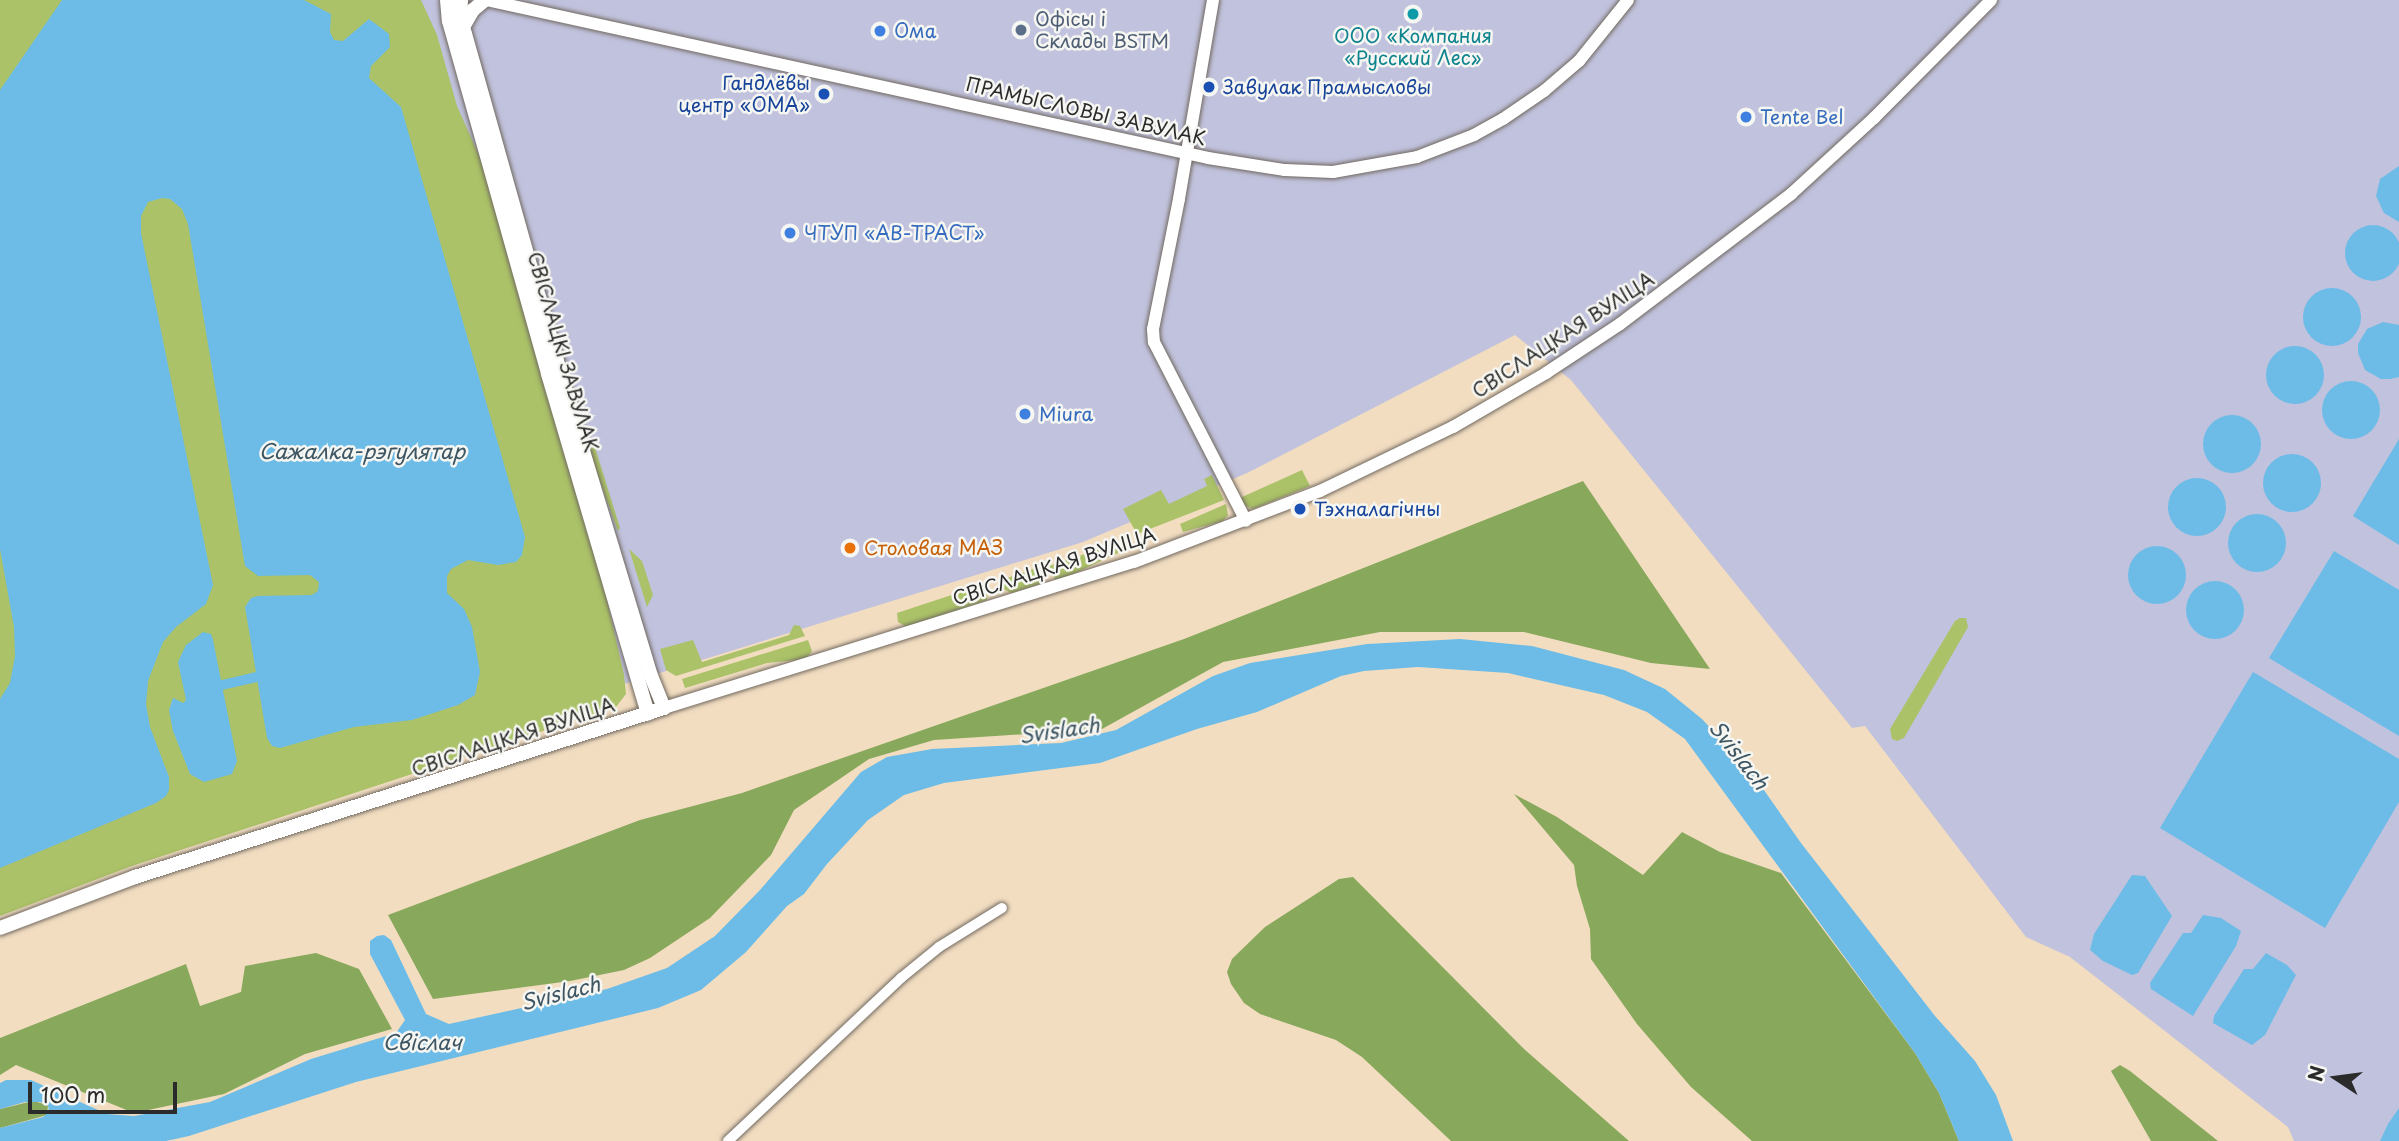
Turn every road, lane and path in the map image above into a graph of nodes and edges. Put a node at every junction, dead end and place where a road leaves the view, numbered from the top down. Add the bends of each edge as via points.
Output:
1 (447, 0) edge
2 (461, 0) edge
3 (485, 0) edge
4 (1213, 0) edge
5 (1628, 0) edge
6 (1991, 0) edge
7 (463, 27) junction
8 (1187, 153) junction
9 (1246, 521) junction
10 (664, 708) junction
11 (648, 714) junction
12 (1002, 908) dead end
13 (0, 928) edge
14 (728, 1141) edge

1 - 11 main road, СВІСЛАЦКІ ЗАВУЛАК via 449,22 544,360
2 - 7 main road, СВІСЛАЦКІ ЗАВУЛАК
3 - 7 main road
3 - 8 street, ПРАМЫСЛОВЫ ЗАВУЛАК
4 - 8 street
5 - 8 street, ПРАМЫСЛОВЫ ЗАВУЛАК via 1579,61 1544,91 1503,119 1443,149 1382,166 1333,172 1285,170
6 - 9 street, СВІСЛАЦКАЯ ВУЛІЦА via 1791,194 1620,324 1453,427
7 - 10 main road, СВІСЛАЦКІ ЗАВУЛАК via 575,425
8 - 9 street via 1154,317 1154,342
9 - 10 street, СВІСЛАЦКАЯ ВУЛІЦА via 1134,562
10 - 11 main road, СВІСЛАЦКАЯ ВУЛІЦА
11 - 13 main road, СВІСЛАЦКАЯ ВУЛІЦА via 135,877
12 - 14 street via 939,947 901,978

